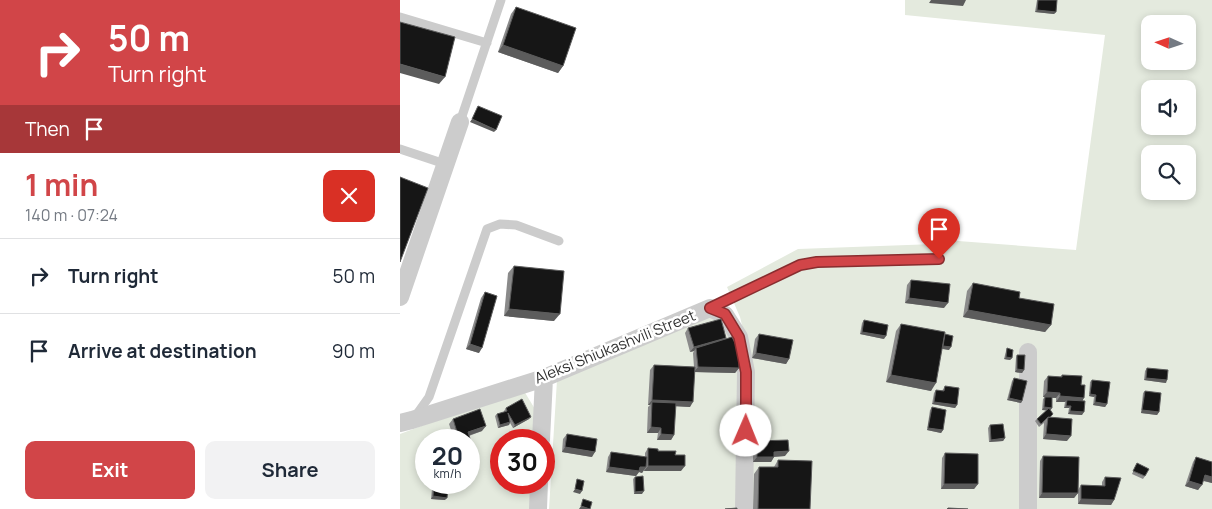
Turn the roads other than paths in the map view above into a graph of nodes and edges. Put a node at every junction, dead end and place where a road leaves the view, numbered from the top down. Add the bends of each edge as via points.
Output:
1 (501, 0) edge
2 (400, 16) edge
3 (487, 43) junction
4 (460, 122) joint
5 (400, 149) edge
6 (445, 164) junction
7 (559, 241) dead end
8 (939, 259) dead end
9 (400, 297) edge
10 (710, 308) junction
11 (1028, 352) dead end
12 (544, 378) junction
13 (406, 421) edge
14 (542, 429) edge
15 (539, 494) edge
16 (538, 509) edge
17 (744, 509) edge
18 (1028, 509) edge

1 - 3 lane
2 - 3 lane
3 - 4 lane
4 - 6 street
5 - 6 lane
6 - 9 street
7 - 13 lane via 516,225 500,224 487,229 429,397
8 - 10 lane via 800,265
10 - 12 street, Aleksi Shiukashvili Street
10 - 17 street, Aleksi Shiukashvili Street via 725,314 739,337 746,372
11 - 18 street
12 - 13 street, Aleksi Shiukashvili Street
12 - 14 street
15 - 16 street

